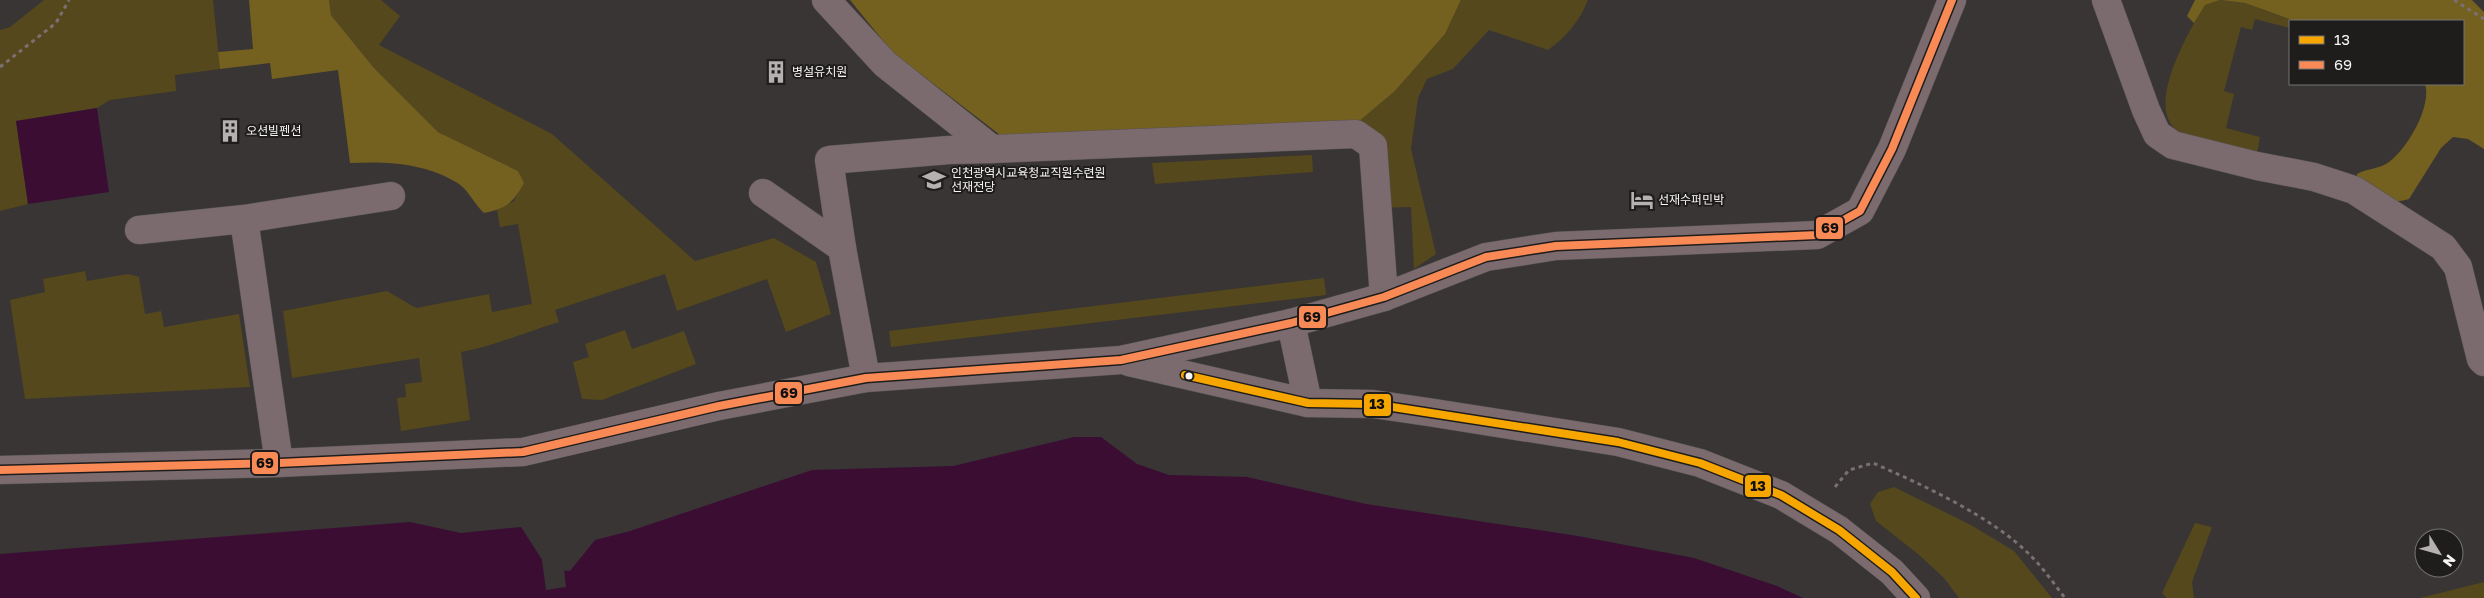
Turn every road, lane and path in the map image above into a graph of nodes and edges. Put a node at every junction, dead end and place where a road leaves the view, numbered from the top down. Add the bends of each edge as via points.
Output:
1 (69, 0) edge
2 (826, 0) edge
3 (1952, 0) edge
4 (2106, 0) edge
5 (2454, 0) edge
6 (2484, 19) edge
7 (0, 66) edge
8 (992, 149) junction
9 (763, 193) dead end
10 (390, 196) dead end
11 (244, 219) junction
12 (139, 230) dead end
13 (842, 248) junction
14 (1384, 297) junction
15 (1291, 323) junction
16 (1121, 360) junction
17 (2484, 362) edge
18 (866, 378) junction
19 (1308, 403) junction
20 (279, 463) junction
21 (0, 470) edge
22 (1812, 514) junction
23 (1916, 598) edge
24 (2065, 598) edge

1 - 7 path via 56,23
2 - 8 street via 885,64
3 - 14 street via 1892,149 1860,211 1816,235 1556,246 1486,257
4 - 17 street via 2157,134 2172,145 2314,177 2354,190 2443,247 2458,267
5 - 6 path
8 - 13 street via 829,160
8 - 14 street via 1356,134 1373,146
9 - 13 street
10 - 11 street
11 - 12 street
11 - 20 street
13 - 18 street
14 - 15 street
15 - 16 street
15 - 19 street
16 - 18 street
16 - 19 street
18 - 20 street via 719,406 523,452
19 - 22 street via 1373,404 1618,442 1700,463 1781,495
20 - 21 street
22 - 23 street via 1839,530 1892,572
22 - 24 path via 1849,470 1873,463 1998,528 2031,556

